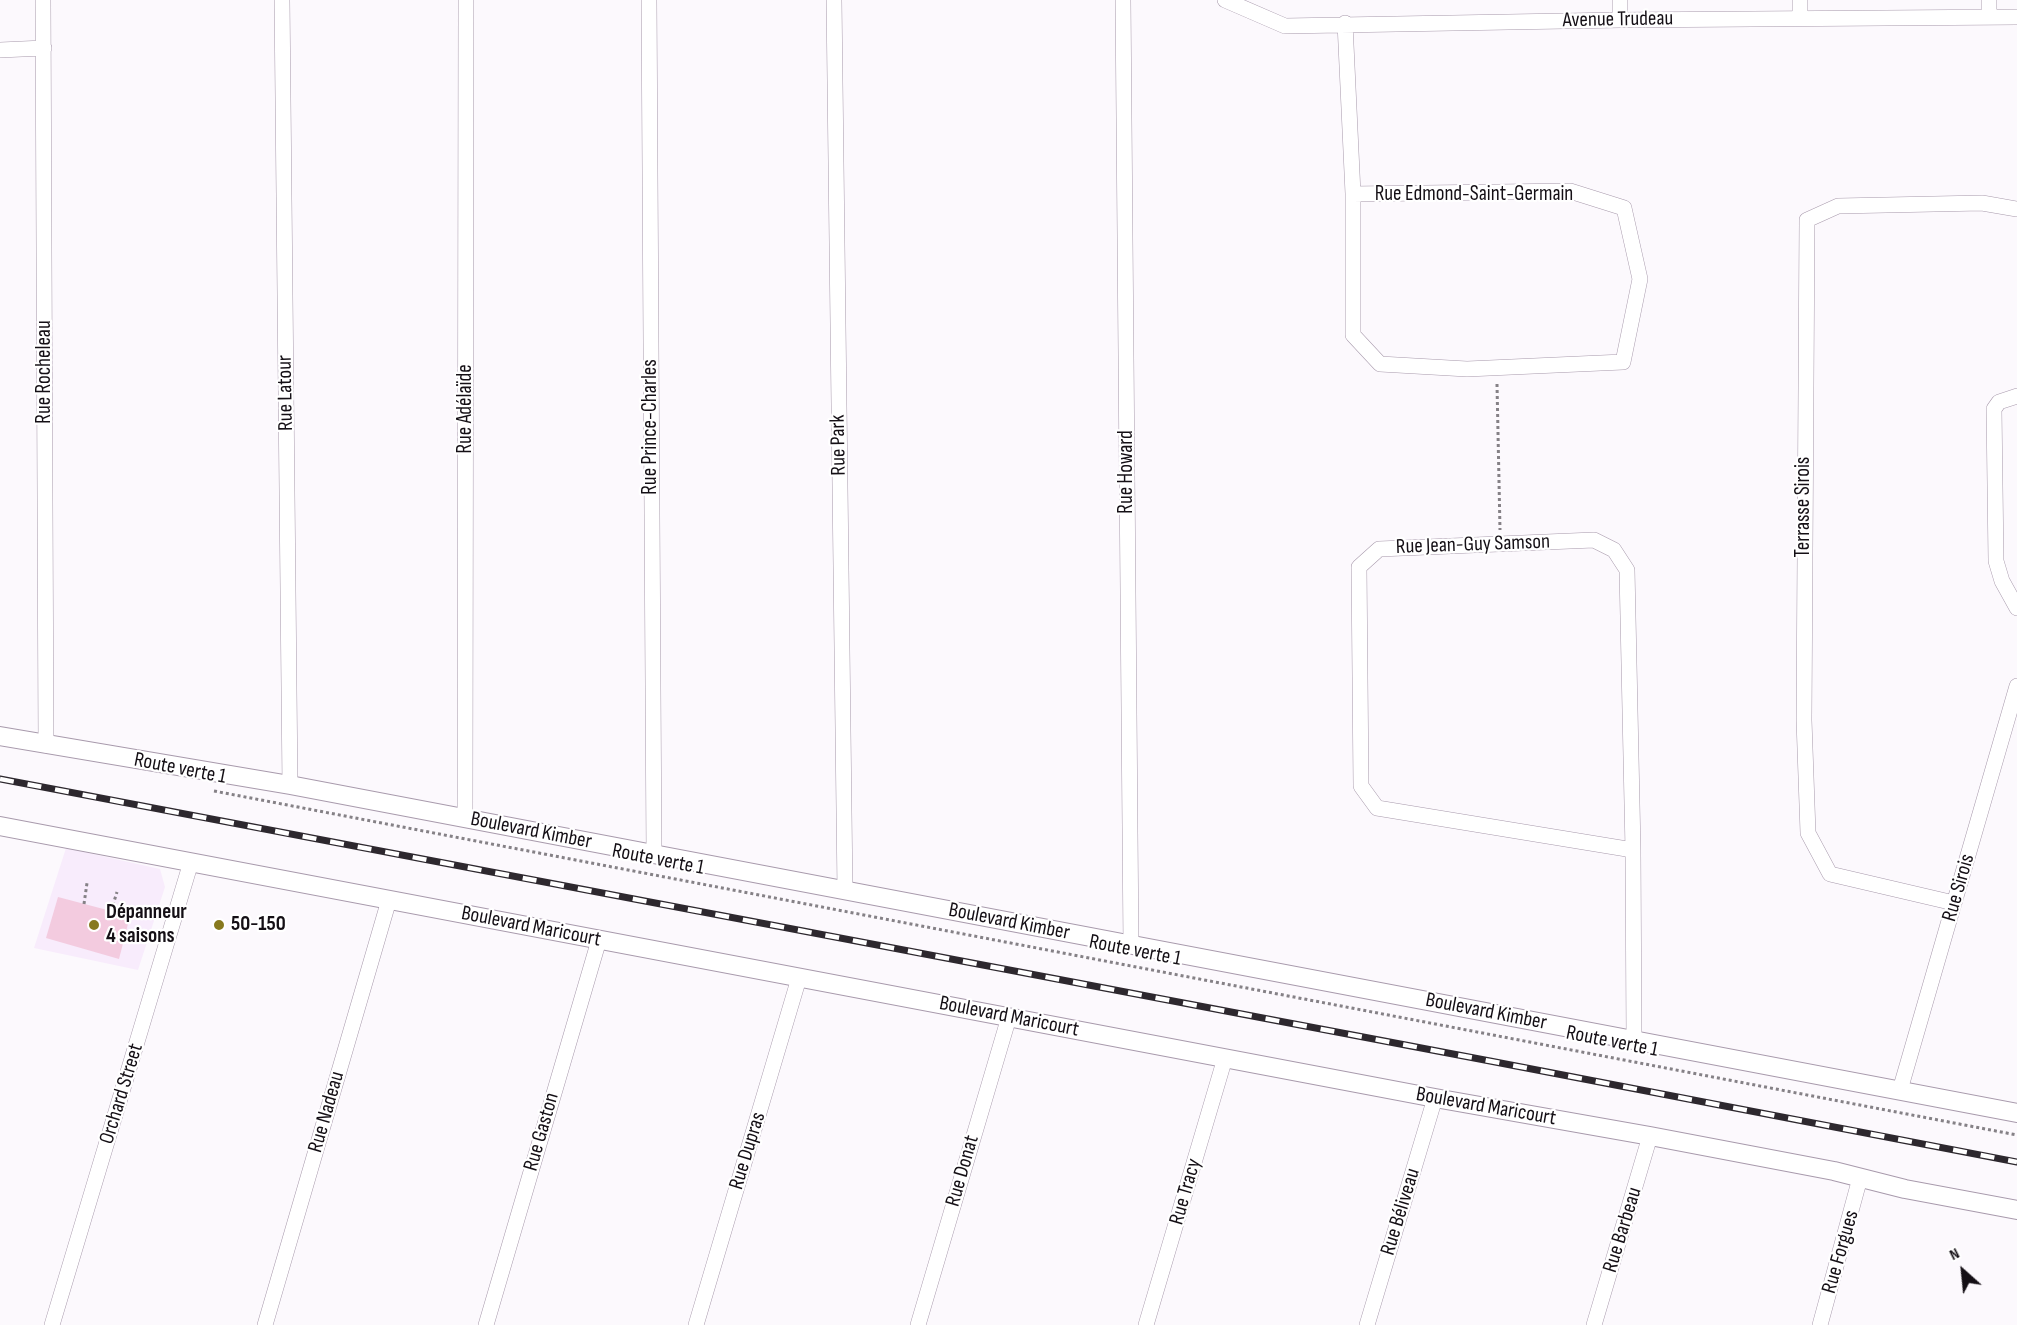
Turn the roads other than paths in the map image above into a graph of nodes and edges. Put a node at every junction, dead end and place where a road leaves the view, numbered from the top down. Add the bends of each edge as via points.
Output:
1 (43, 0) edge
2 (282, 0) edge
3 (466, 0) edge
4 (649, 0) edge
5 (834, 0) edge
6 (1123, 0) edge
7 (1225, 0) edge
8 (1620, 0) edge
9 (1800, 0) edge
10 (1989, 0) edge
11 (1989, 17) junction
12 (2017, 17) edge
13 (1800, 18) junction
14 (1620, 20) junction
15 (1345, 23) junction
16 (44, 48) junction
17 (0, 50) edge
18 (1353, 194) junction
19 (2017, 209) edge
20 (2017, 396) edge
21 (2017, 608) edge
22 (2017, 686) edge
23 (0, 736) edge
24 (46, 745) junction
25 (290, 785) junction
26 (465, 819) junction
27 (0, 826) edge
28 (1633, 850) junction
29 (654, 854) junction
30 (191, 862) junction
31 (845, 890) junction
32 (389, 900) junction
33 (1954, 903) junction
34 (599, 939) junction
35 (1131, 945) junction
36 (799, 978) junction
37 (1009, 1017) junction
38 (1634, 1040) junction
39 (1225, 1058) junction
40 (1900, 1090) junction
41 (1435, 1098) junction
42 (2017, 1113) edge
43 (1650, 1136) junction
44 (1860, 1178) junction
45 (2017, 1210) edge
46 (52, 1325) edge
47 (265, 1325) edge
48 (486, 1325) edge
49 (696, 1325) edge
50 (918, 1325) edge
51 (1146, 1325) edge
52 (1367, 1325) edge
53 (1594, 1325) edge
54 (1820, 1325) edge

1 - 16 street, Rue Rocheleau
2 - 25 street, Rue Latour
3 - 26 street, Rue Adélaïde
4 - 29 street, Rue Prince-Charles
5 - 31 street, Rue Park
6 - 35 street, Rue Howard
7 - 15 street, Avenue Trudeau via 1285,26
8 - 14 street
9 - 13 street
10 - 11 street
11 - 12 street, Avenue Trudeau
11 - 13 street, Avenue Trudeau
13 - 14 street, Avenue Trudeau
14 - 15 street, Avenue Trudeau
15 - 18 street, Rue Edmond-Saint-Germain
16 - 17 street
16 - 24 street, Rue Rocheleau
18 - 18 street, Rue Edmond-Saint-Germain via 1353,335 1380,364 1467,369 1623,362 1640,279 1624,208 1570,191
19 - 33 street, Terrasse Sirois via 1982,203 1838,206 1807,220 1804,720 1808,833 1830,874
20 - 21 street via 1999,402 1994,410 1996,561
22 - 33 street, Rue Sirois
23 - 24 street, Boulevard Kimber
24 - 25 street, Boulevard Kimber
25 - 26 street, Boulevard Kimber
26 - 29 street, Boulevard Kimber
27 - 30 street, Boulevard Maricourt
28 - 28 street, Rue Jean-Guy Samson via 1627,570 1614,550 1594,540 1379,549 1359,567 1361,786 1377,808
28 - 38 street, Rue Jean-Guy Samson
29 - 31 street, Boulevard Kimber
30 - 32 street, Boulevard Maricourt
30 - 46 street, Orchard Street
31 - 35 street, Boulevard Kimber
32 - 34 street, Boulevard Maricourt
32 - 47 street, Rue Nadeau
33 - 40 street, Rue Sirois
34 - 36 street, Boulevard Maricourt
34 - 48 street, Rue Gaston
35 - 38 street, Boulevard Kimber
36 - 37 street, Boulevard Maricourt
36 - 49 street, Rue Dupras
37 - 39 street, Boulevard Maricourt
37 - 50 street, Rue Donat
38 - 40 street, Boulevard Kimber
39 - 41 street, Boulevard Maricourt
39 - 51 street, Rue Tracy
40 - 42 street, Boulevard Kimber
41 - 43 street, Boulevard Maricourt
41 - 52 street, Rue Béliveau
43 - 44 street, Boulevard Maricourt
43 - 53 street, Rue Barbeau
44 - 45 street, Boulevard Maricourt
44 - 54 street, Rue Forgues

